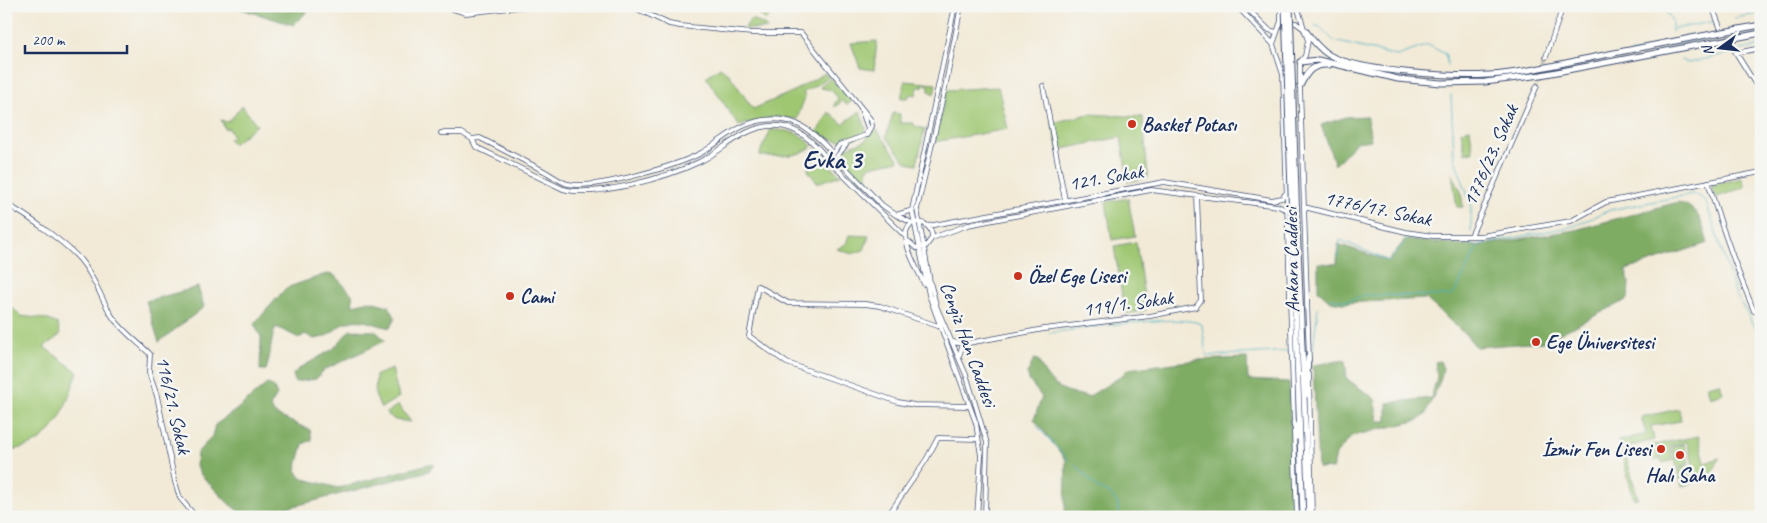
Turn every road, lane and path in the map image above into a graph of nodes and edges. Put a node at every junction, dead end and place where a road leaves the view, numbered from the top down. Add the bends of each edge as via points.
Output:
1 (443, 6) edge
2 (528, 6) edge
3 (631, 6) edge
4 (955, 6) edge
5 (961, 6) edge
6 (1237, 6) edge
7 (1245, 6) edge
8 (1280, 6) edge
9 (1285, 6) edge
10 (1290, 6) edge
11 (1297, 6) edge
12 (1563, 6) edge
13 (1712, 6) edge
14 (1761, 25) edge
15 (1720, 26) dead end
16 (1306, 30) junction
17 (1277, 31) junction
18 (1761, 33) edge
19 (1273, 44) junction
20 (1731, 45) dead end
21 (1761, 48) edge
22 (1736, 53) junction
23 (1546, 58) tunnel mouth
24 (1280, 60) junction
25 (1300, 62) junction
26 (1339, 66) junction
27 (1043, 86) dead end
28 (1300, 86) junction
29 (1538, 86) tunnel mouth
30 (1761, 93) edge
31 (861, 110) junction
32 (799, 123) junction
33 (797, 130) junction
34 (441, 133) dead end
35 (472, 139) junction
36 (836, 157) junction
37 (830, 162) junction
38 (540, 169) junction
39 (1761, 172) edge
40 (536, 176) junction
41 (629, 176) junction
42 (611, 180) junction
43 (1708, 182) junction
44 (631, 184) junction
45 (612, 187) junction
46 (1287, 192) junction
47 (1196, 196) junction
48 (1064, 200) junction
49 (6, 204) edge
50 (1304, 207) junction
51 (915, 209) junction
52 (1287, 210) junction
53 (896, 215) junction
54 (916, 223) junction
55 (1294, 224) junction
56 (928, 226) junction
57 (1471, 236) junction
58 (932, 238) junction
59 (907, 239) junction
60 (921, 248) junction
61 (929, 295) junction
62 (1761, 308) edge
63 (939, 326) junction
64 (952, 342) junction
65 (963, 344) junction
66 (959, 356) junction
67 (1308, 358) junction
68 (970, 406) junction
69 (1294, 423) junction
70 (1304, 423) junction
71 (978, 438) junction
72 (1300, 452) junction
73 (6, 504) edge
74 (11, 517) edge
75 (196, 517) edge
76 (887, 517) edge
77 (977, 517) edge
78 (985, 517) edge
79 (1297, 517) edge
80 (1303, 517) edge
81 (1310, 517) edge

1 - 2 street via 466,14
3 - 31 street via 680,26 739,33 801,33
4 - 51 street, Cengiz Han Caddesi
5 - 51 street, Cengiz Han Caddesi via 945,88
6 - 19 street, Ankara Caddesi
7 - 17 street via 1270,30
8 - 17 street via 1281,21
9 - 55 highway, Ankara Caddesi, bridge
10 - 55 highway, Ankara Caddesi, bridge
11 - 16 street, Ankara Caddesi
12 - 23 street
13 - 15 street
14 - 16 highway via 1489,75 1390,70 1350,62 1329,55 1318,47
16 - 17 street via 1288,22
16 - 25 street, Ankara Caddesi via 1308,48
17 - 19 street
18 - 26 highway via 1541,75 1485,82 1441,83 1398,79
19 - 24 street, Ankara Caddesi
20 - 22 street
21 - 22 street
22 - 30 street
24 - 25 street via 1285,64
24 - 46 street, Ankara Caddesi via 1284,75
25 - 26 highway via 1318,60
25 - 28 street, Ankara Caddesi
26 - 28 highway via 1314,67 1307,72
27 - 48 street
28 - 50 street, Ankara Caddesi
29 - 57 street, 1776/23. Sokak
31 - 36 street via 868,128 866,135 839,146
31 - 36 street via 871,120 867,136 843,147
32 - 33 street
32 - 36 street
32 - 41 street via 774,120 746,125 700,154 672,166
33 - 37 street
33 - 44 street via 774,128 748,132 684,169
34 - 35 street via 462,133
35 - 38 street via 480,138
35 - 40 street via 476,147
36 - 37 street
36 - 37 street via 829,156
36 - 53 street
37 - 59 street
38 - 40 street
38 - 42 street via 568,184
39 - 43 street, 1776/17. Sokak
40 - 45 street via 576,192
41 - 42 street
41 - 44 street
42 - 45 street
43 - 57 street, 1776/17. Sokak via 1606,202 1571,221 1495,235
43 - 62 street via 1728,247 1754,311
44 - 45 street
46 - 48 street, 121. Sokak via 1282,198 1272,200 1164,182
46 - 52 street, Ankara Caddesi
47 - 52 street, 121. Sokak via 1278,206
47 - 58 street, 121. Sokak via 1151,190 968,225
47 - 65 street, 119/1. Sokak via 1201,300 1196,308
48 - 56 street, 121. Sokak
49 - 75 street, 116/21. Sokak via 73,251 94,280 114,318 150,354 149,374 157,396 175,482 180,498
50 - 57 street, 1776/17. Sokak via 1406,232
50 - 67 street, Ankara Caddesi
51 - 53 street
51 - 54 street, Cengiz Han Caddesi
52 - 69 street, Ankara Caddesi
53 - 54 street
54 - 56 street
54 - 59 street via 907,230
54 - 60 street, Cengiz Han Caddesi
55 - 70 highway, Ankara Caddesi
55 - 72 highway, Ankara Caddesi
56 - 58 street
58 - 60 street, 121. Sokak
59 - 60 street via 913,246
59 - 61 street
60 - 61 street, Cengiz Han Caddesi
60 - 64 street, Cengiz Han Caddesi via 938,308
61 - 63 street, Cengiz Han Caddesi
63 - 68 street, Cengiz Han Caddesi
63 - 68 street via 880,306 788,303 758,286 749,336 787,363 898,402
64 - 65 street, 119/1. Sokak
64 - 66 street, Cengiz Han Caddesi
65 - 66 street
66 - 78 street, Cengiz Han Caddesi via 987,443
67 - 70 highway
67 - 81 street, Ankara Caddesi
68 - 71 street, Cengiz Han Caddesi
69 - 72 highway
69 - 79 street, Ankara Caddesi
70 - 81 highway, Ankara Caddesi
71 - 76 street via 938,438
71 - 77 street, Cengiz Han Caddesi via 981,456
72 - 80 highway
73 - 74 highway

